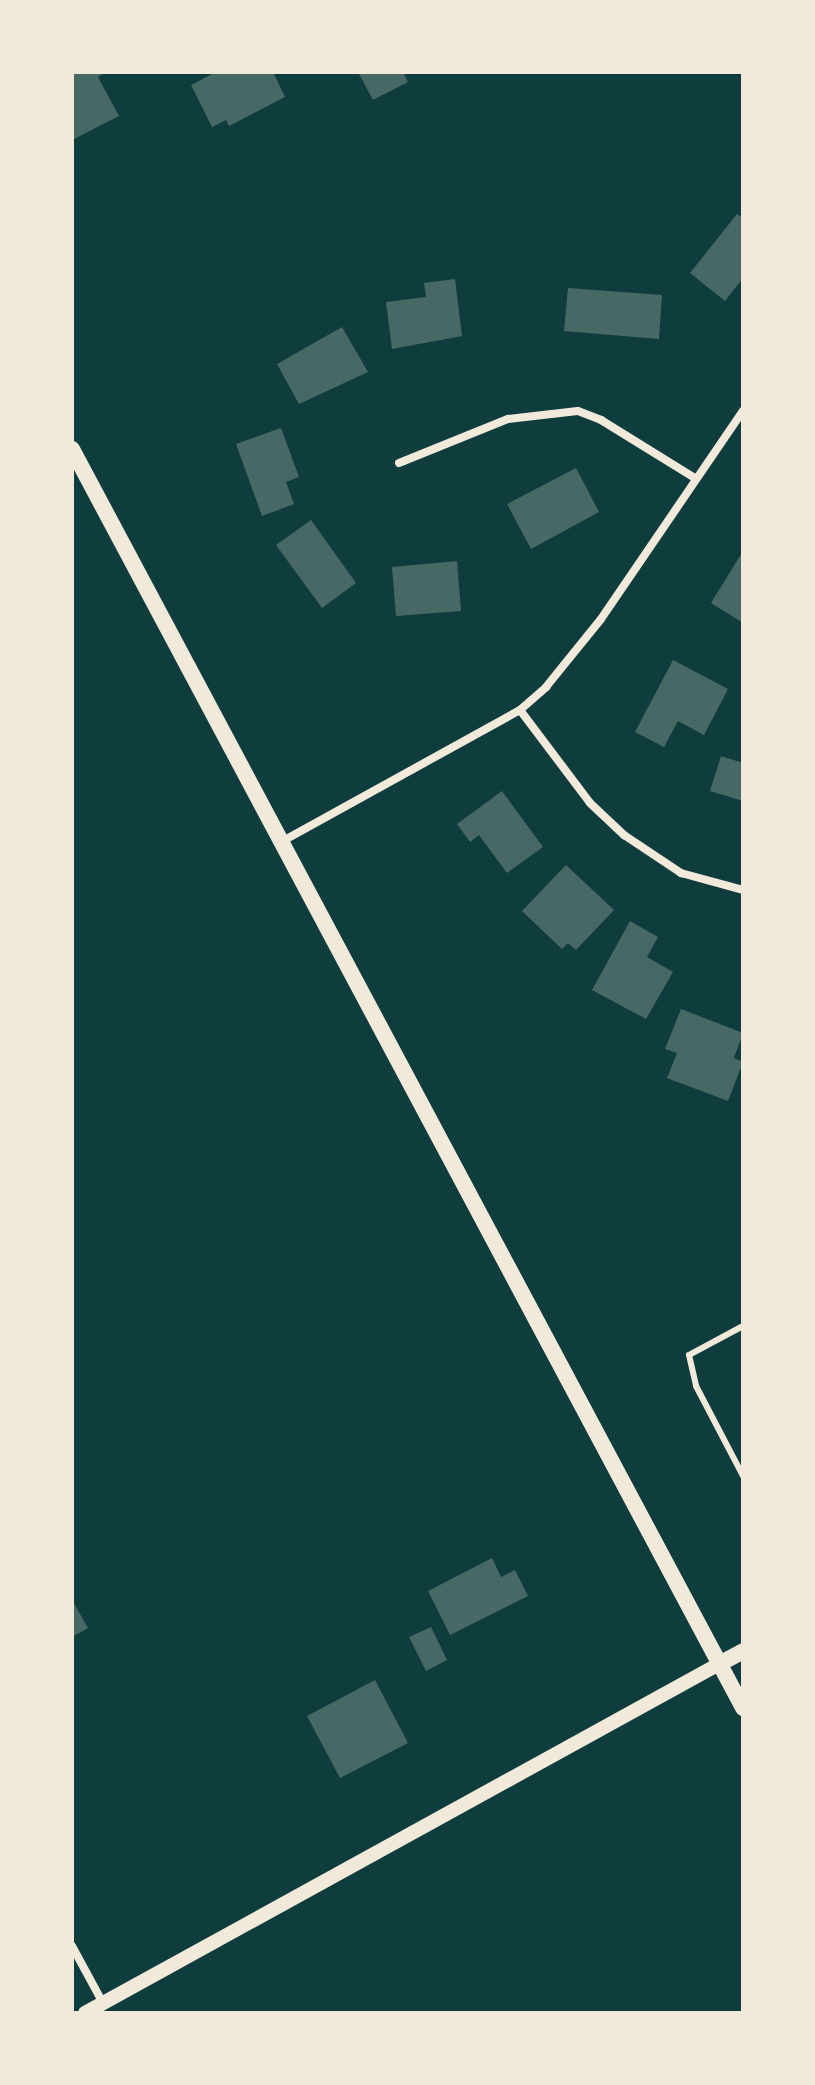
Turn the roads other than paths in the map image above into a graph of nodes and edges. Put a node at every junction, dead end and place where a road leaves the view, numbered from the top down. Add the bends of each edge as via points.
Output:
1 (743, 411) edge
2 (72, 449) edge
3 (399, 463) dead end
4 (695, 478) junction
5 (520, 710) junction
6 (280, 843) junction
7 (743, 890) edge
8 (743, 1326) edge
9 (743, 1476) edge
10 (743, 1651) edge
11 (719, 1664) junction
12 (743, 1708) edge
13 (72, 1946) edge
14 (103, 2003) junction
15 (85, 2013) edge

1 - 4 street
2 - 6 main road
3 - 4 street via 508,419 578,411
4 - 5 street via 572,658
5 - 6 street
5 - 7 street via 590,803 624,835 681,873
6 - 11 main road
8 - 9 lane via 689,1355 696,1386
10 - 11 main road
11 - 12 main road
11 - 14 street
13 - 14 street
14 - 15 street

